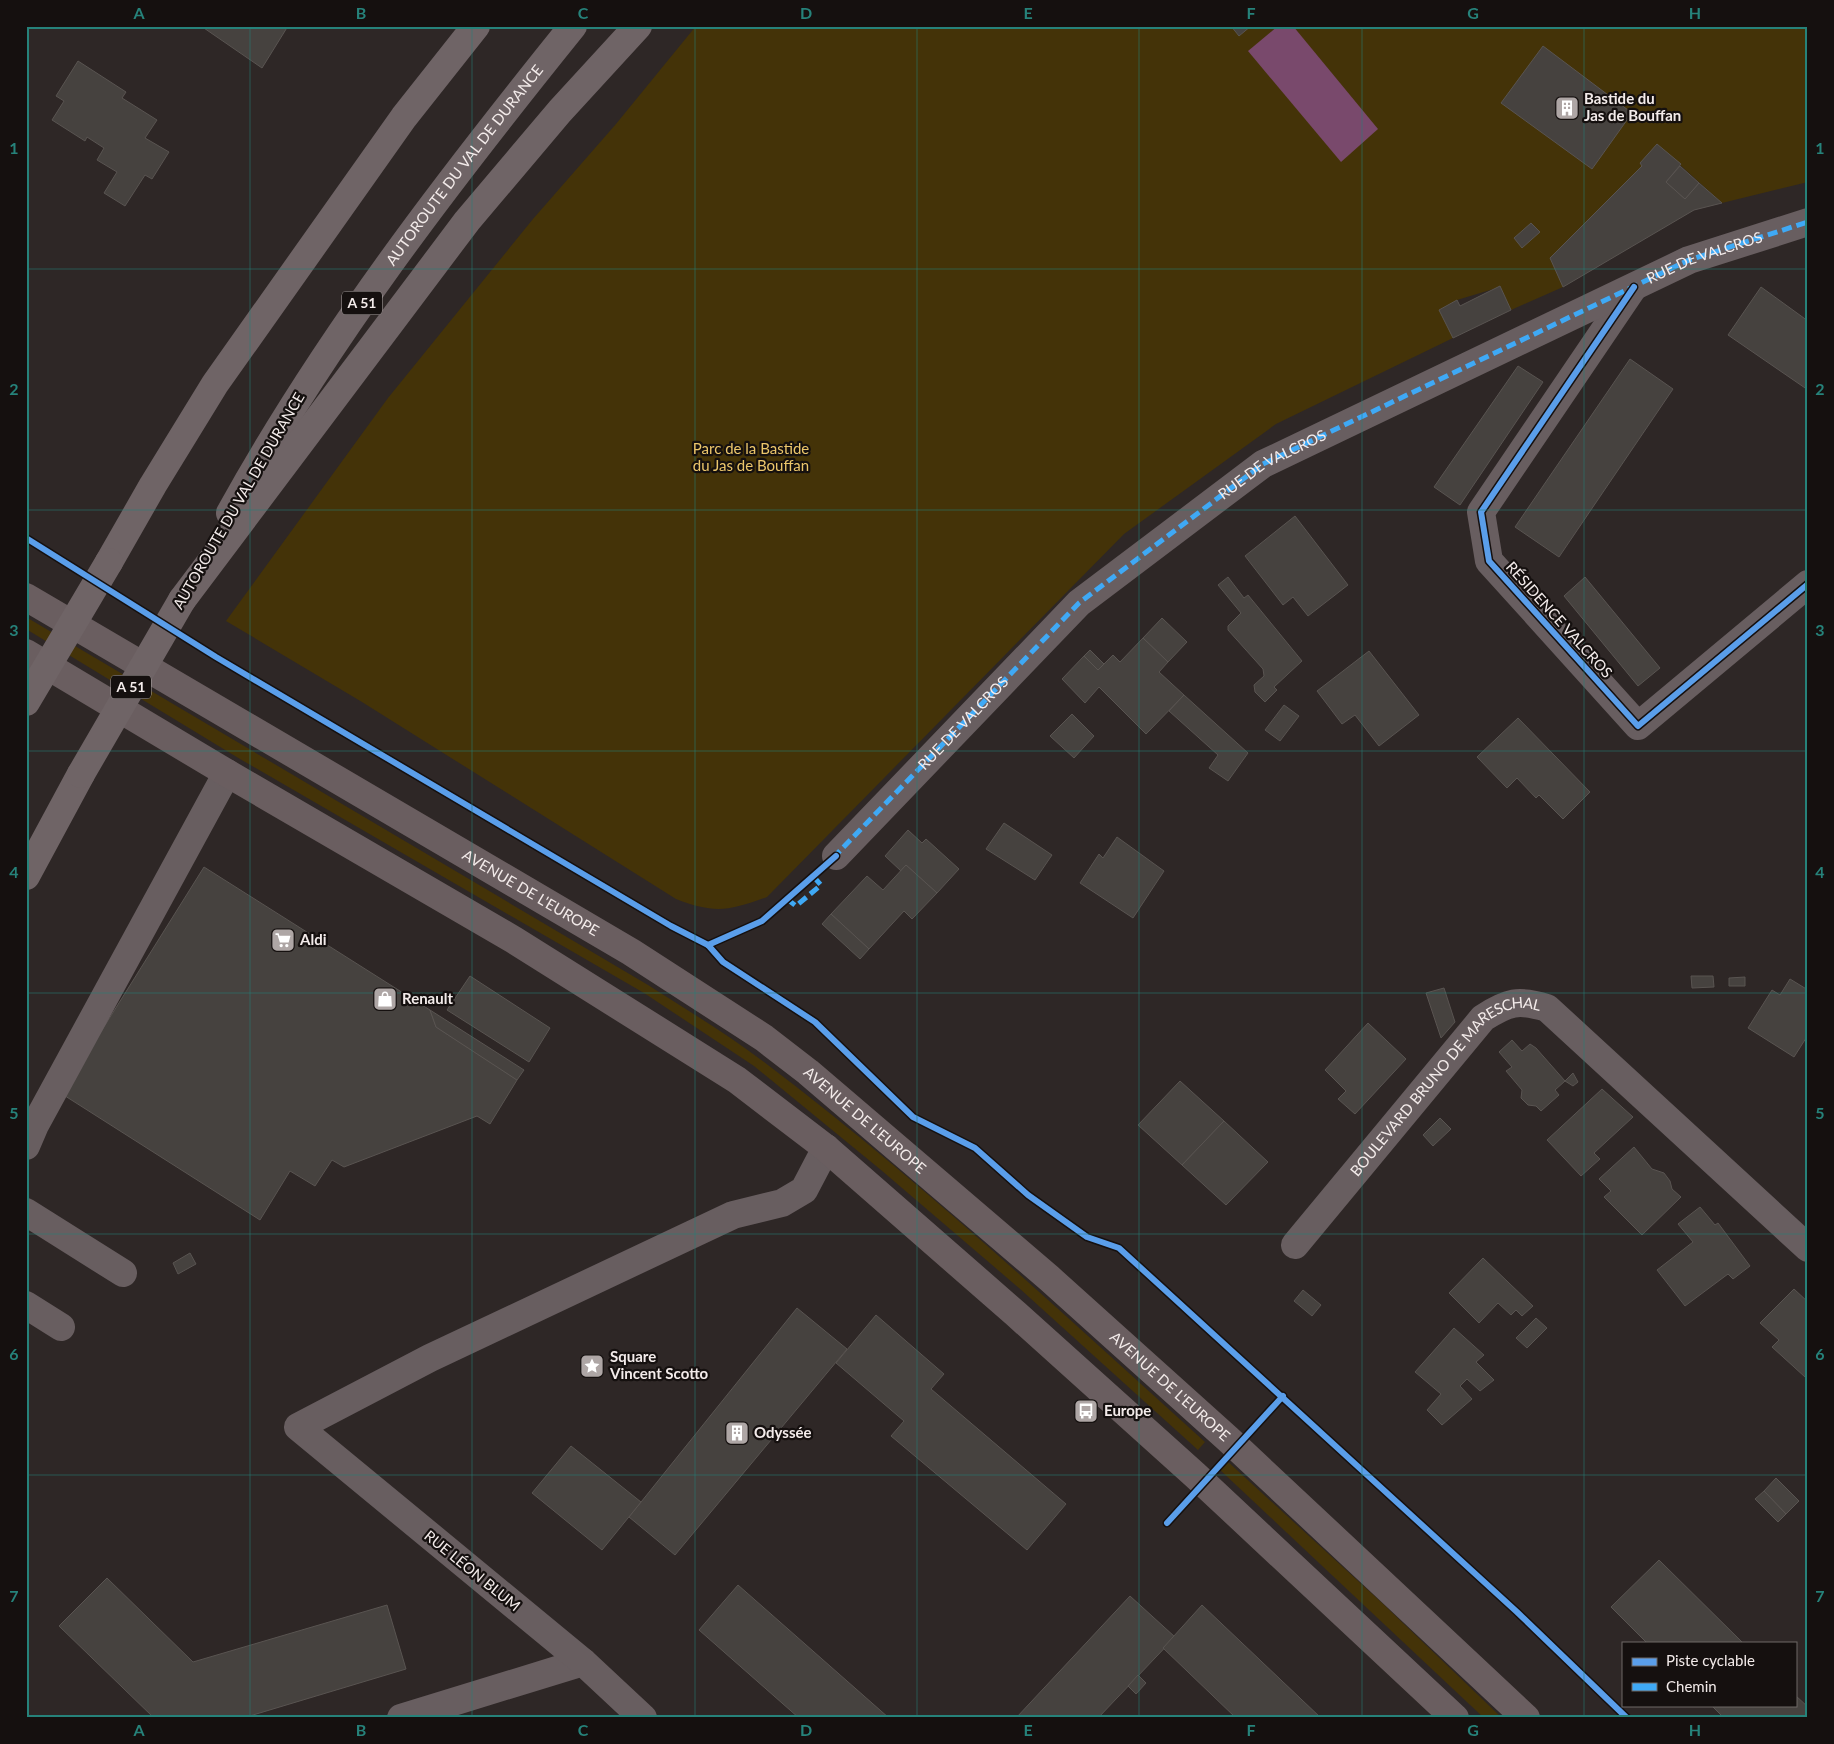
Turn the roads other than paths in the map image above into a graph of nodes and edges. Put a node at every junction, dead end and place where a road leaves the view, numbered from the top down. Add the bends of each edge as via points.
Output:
1 (476, 26) edge
2 (573, 26) edge
3 (638, 26) edge
4 (1808, 222) edge
5 (1634, 286) junction
6 (1808, 584) edge
7 (26, 597) edge
8 (182, 600) junction
9 (26, 653) edge
10 (26, 702) edge
11 (227, 773) junction
12 (836, 856) dead end
13 (26, 876) edge
14 (26, 1146) edge
15 (826, 1148) junction
16 (26, 1212) edge
17 (1295, 1245) dead end
18 (1808, 1248) edge
19 (124, 1273) dead end
20 (26, 1305) edge
21 (62, 1327) dead end
22 (583, 1662) junction
23 (401, 1718) edge
24 (643, 1718) edge
25 (1455, 1718) edge
26 (1526, 1718) edge

1 - 10 highway, bridge via 404,117 215,384
2 - 8 highway, AUTOROUTE DU VAL DE DURANCE / A 51 via 500,116 331,346 261,458
3 - 8 highway via 560,111 467,221
4 - 5 street, RUE DE VALCROS via 1689,260
5 - 6 street, RÉSIDENCE VALCROS via 1481,512 1489,561 1638,726
5 - 12 street, RUE DE VALCROS via 1262,464 1079,603
7 - 26 main road, AVENUE DE L'EUROPE via 631,952 764,1038 1049,1278 1228,1439
8 - 13 highway, AUTOROUTE DU VAL DE DURANCE / A 51, bridge via 80,774
9 - 11 main road
11 - 14 street
11 - 15 main road via 514,940 676,1040 737,1080
15 - 22 street, RUE LÉON BLUM via 804,1190 782,1203 733,1215 430,1358 298,1427
15 - 25 main road via 1103,1392
16 - 19 street
17 - 18 street, BOULEVARD BRUNO DE MARESCHAL via 1483,1018 1504,1005 1526,1001 1547,1008
20 - 21 street
22 - 23 street
22 - 24 street, RUE LÉON BLUM

